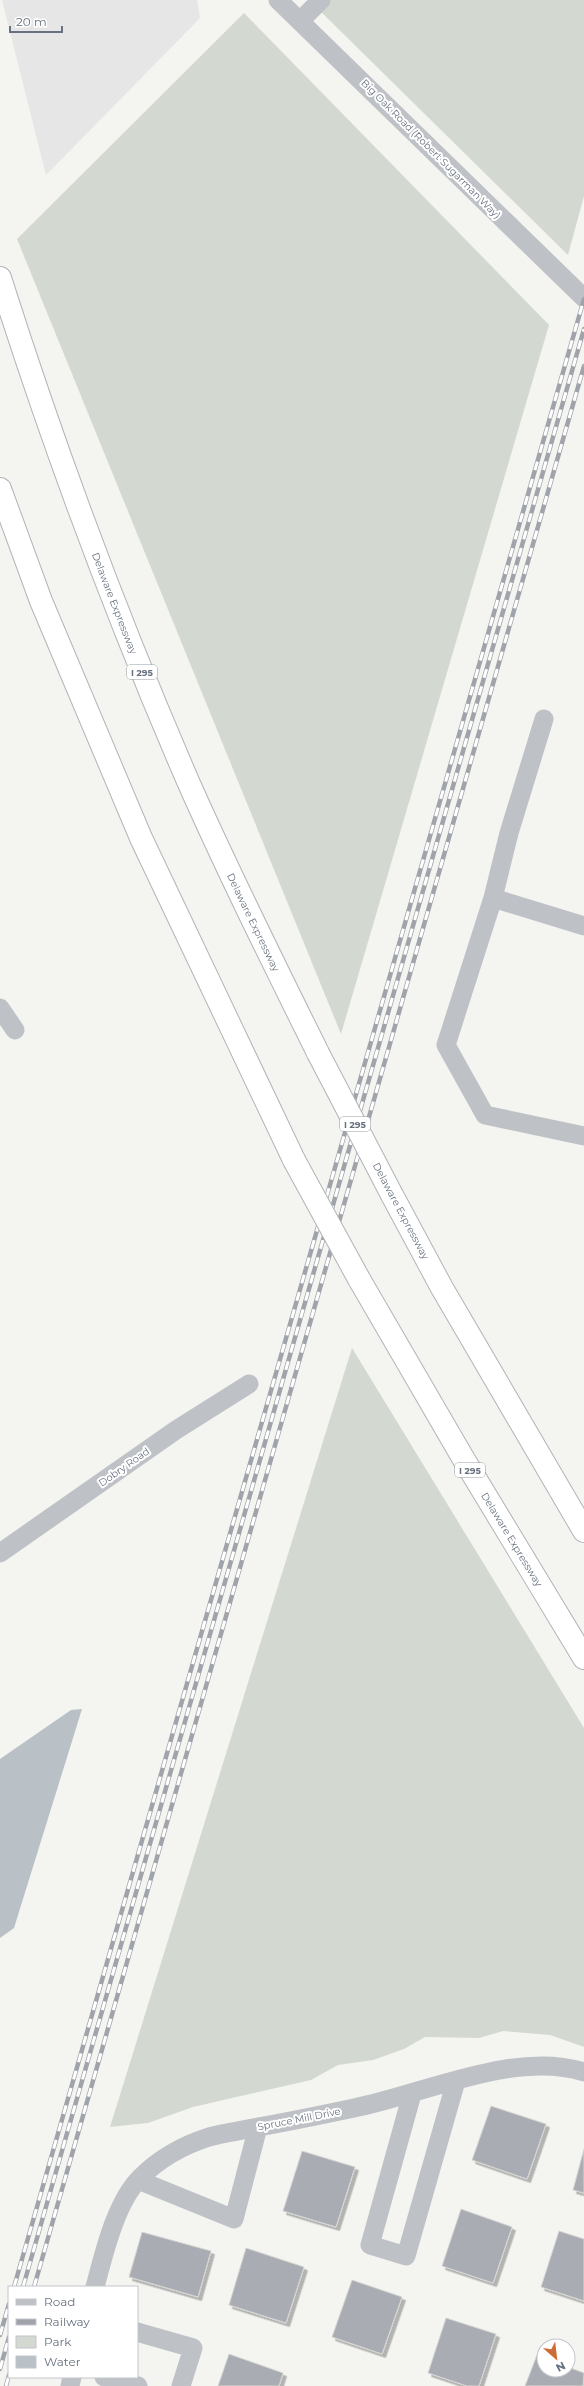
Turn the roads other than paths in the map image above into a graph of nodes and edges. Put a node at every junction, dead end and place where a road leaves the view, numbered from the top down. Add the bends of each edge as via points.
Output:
1 (278, 0) edge
2 (321, 0) edge
3 (301, 20) junction
4 (0, 278) edge
5 (584, 298) edge
6 (0, 489) edge
7 (544, 719) dead end
8 (493, 898) junction
9 (584, 926) edge
10 (0, 1008) edge
11 (15, 1030) dead end
12 (584, 1136) edge
13 (249, 1384) dead end
14 (584, 1531) edge
15 (0, 1553) edge
16 (584, 1658) edge
17 (584, 2072) edge
18 (456, 2081) junction
19 (412, 2094) junction
20 (258, 2127) junction
21 (138, 2180) junction
22 (95, 2286) edge
23 (138, 2332) edge
24 (108, 2378) edge
25 (138, 2386) edge
26 (181, 2386) edge

1 - 3 street, Big Oak Road (Robert Sugarman Way)
2 - 3 street
3 - 5 street, Big Oak Road (Robert Sugarman Way)
4 - 14 highway, Delaware Expressway / I 295, bridge via 63,468 144,678 246,907 318,1053 446,1295
6 - 16 highway, Delaware Expressway / I 295, bridge via 44,608 141,838 294,1160 359,1279 463,1458
7 - 8 street via 509,833
8 - 9 street
8 - 12 street via 446,1045 485,1116
10 - 11 street
13 - 15 street, Dobry Road via 176,1430
17 - 18 street, Spruce Mill Drive via 556,2066 525,2066 498,2069
18 - 19 street, Spruce Mill Drive
18 - 19 street via 406,2256 370,2245
19 - 20 street, Spruce Mill Drive
20 - 21 street, Spruce Mill Drive via 209,2137 183,2147 159,2162
20 - 21 street via 234,2219
21 - 22 street, Spruce Mill Drive via 119,2211
23 - 26 street via 193,2348
24 - 25 street

